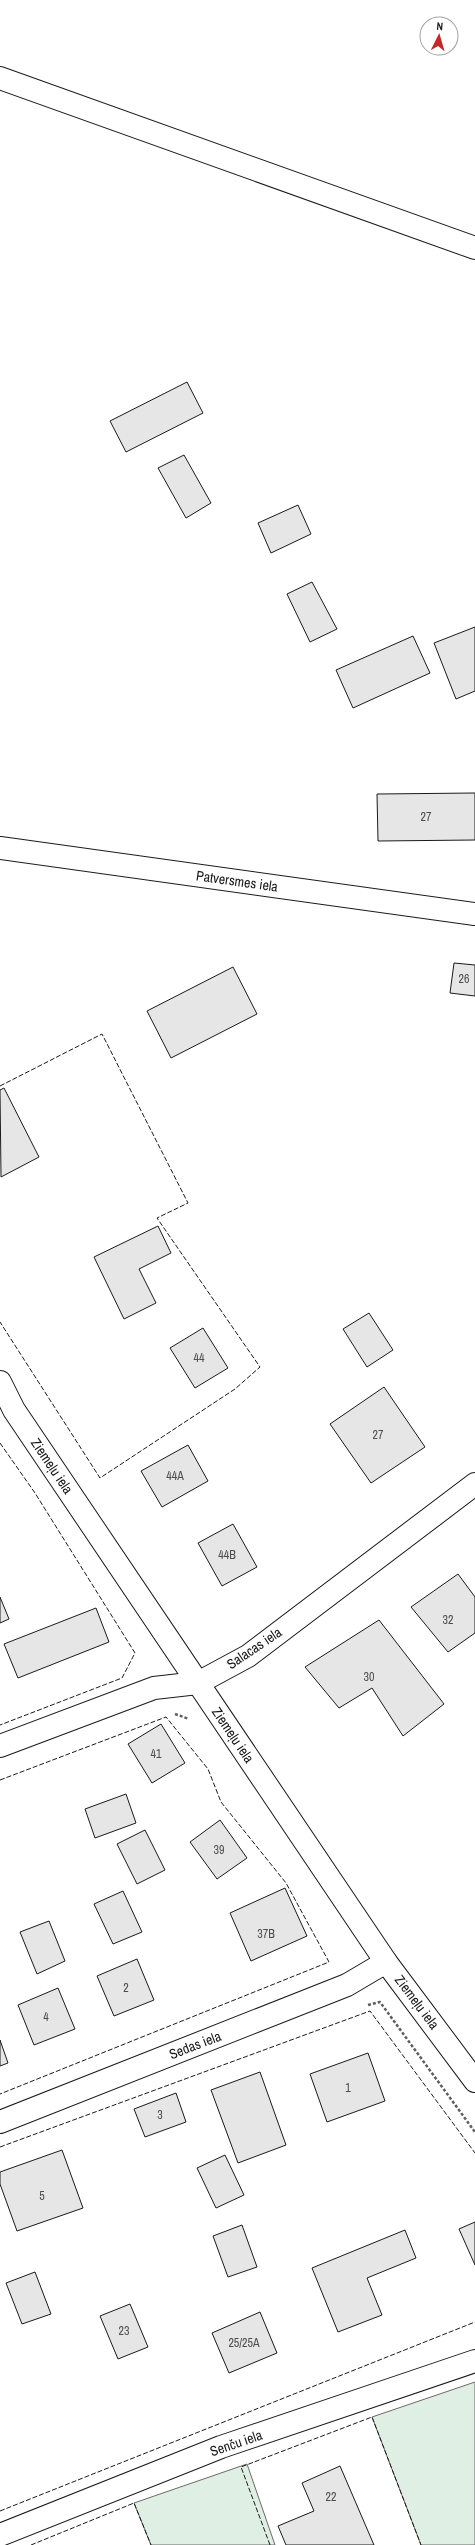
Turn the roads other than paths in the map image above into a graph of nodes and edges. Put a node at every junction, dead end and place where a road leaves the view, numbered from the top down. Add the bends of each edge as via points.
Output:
1 (0, 78) edge
2 (475, 248) edge
3 (0, 848) edge
4 (475, 914) edge
5 (0, 1382) edge
6 (475, 1484) edge
7 (198, 1683) junction
8 (0, 1746) edge
9 (386, 1962) junction
10 (475, 2081) edge
11 (0, 2122) edge
12 (475, 2361) edge
13 (0, 2535) edge

1 - 2 main road
3 - 4 main road, Patversmes iela
5 - 7 main road, Ziemeļu iela via 14,1410
6 - 7 main road, Salacas iela via 248,1656
7 - 8 main road, Salacas iela via 154,1688
7 - 9 main road, Ziemeļu iela
9 - 10 main road, Ziemeļu iela
9 - 11 main road, Sedas iela via 347,1985
12 - 13 main road, Senču iela via 221,2447

